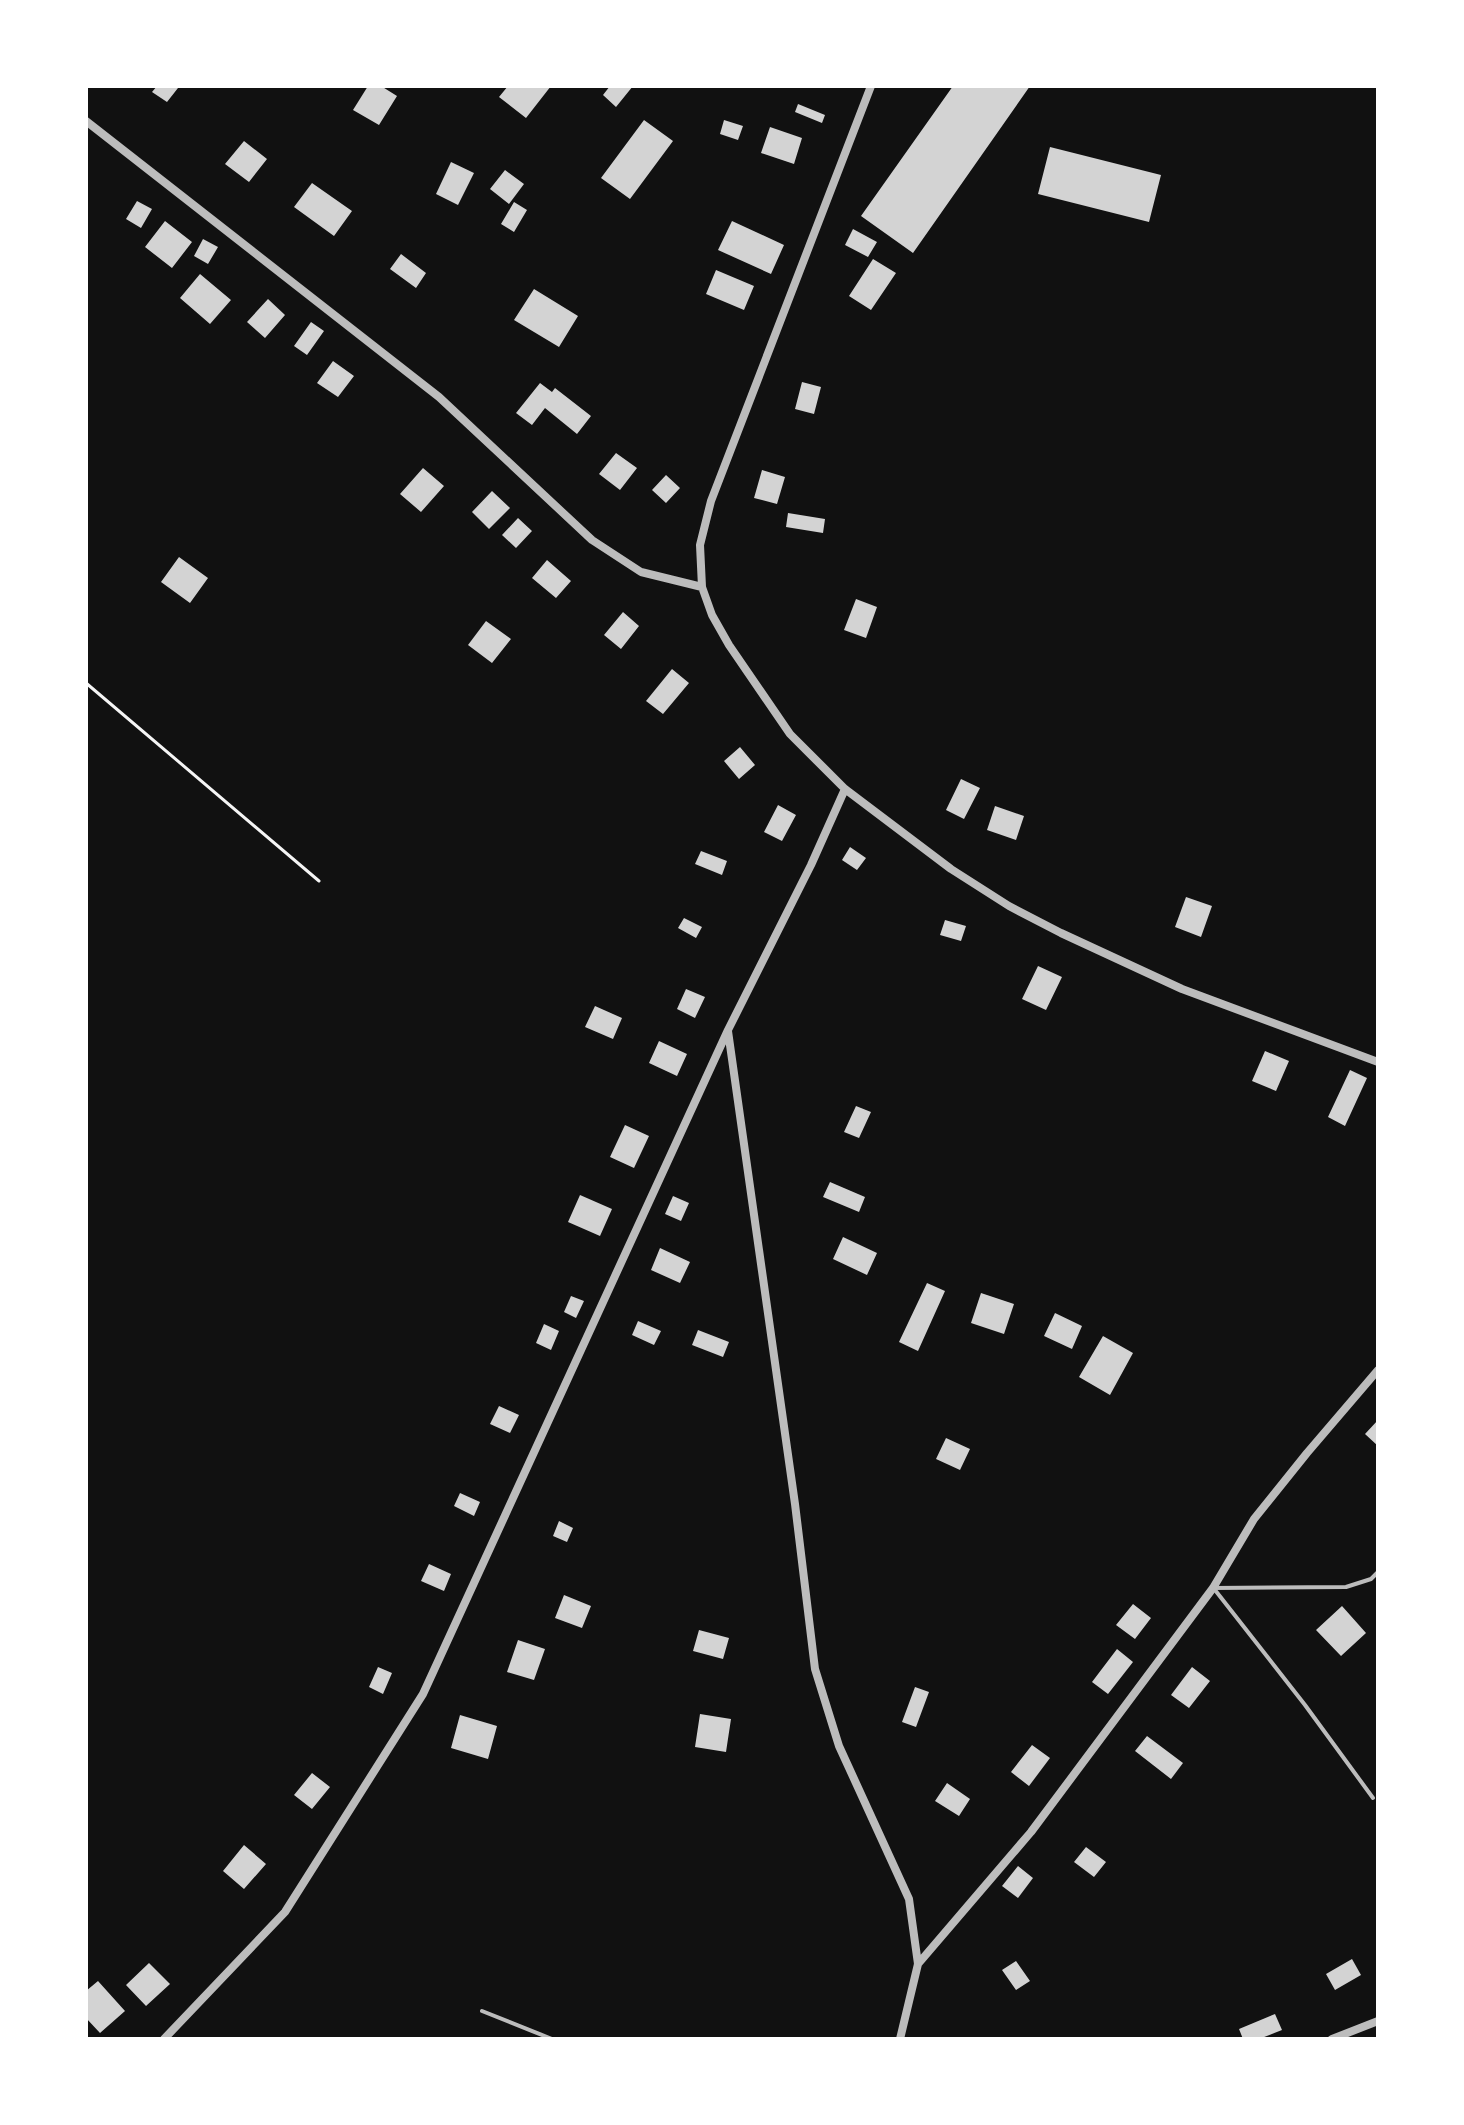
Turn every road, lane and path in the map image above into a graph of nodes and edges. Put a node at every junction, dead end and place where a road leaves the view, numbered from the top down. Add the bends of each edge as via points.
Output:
1 (871, 86) edge
2 (86, 121) edge
3 (702, 587) junction
4 (86, 683) edge
5 (845, 789) junction
6 (319, 881) dead end
7 (728, 1030) junction
8 (1378, 1062) edge
9 (1378, 1370) edge
10 (1378, 1572) edge
11 (1213, 1588) junction
12 (1373, 1798) dead end
13 (918, 1964) junction
14 (482, 2011) dead end
15 (1378, 2021) edge
16 (164, 2039) edge
17 (552, 2039) edge
18 (900, 2039) edge
19 (1332, 2039) edge

1 - 3 street via 711,501 700,545
2 - 3 street via 439,397 592,540 641,572
3 - 5 street via 729,645 790,734
4 - 6 path
5 - 7 street
5 - 8 street via 951,869 1061,933 1182,989
7 - 13 street via 815,1669 839,1746 909,1899
7 - 16 street via 423,1694 285,1912
9 - 11 street via 1254,1519
10 - 11 lane via 1346,1587
11 - 12 lane
11 - 13 street via 1031,1832
13 - 18 street
14 - 17 lane
15 - 19 street

